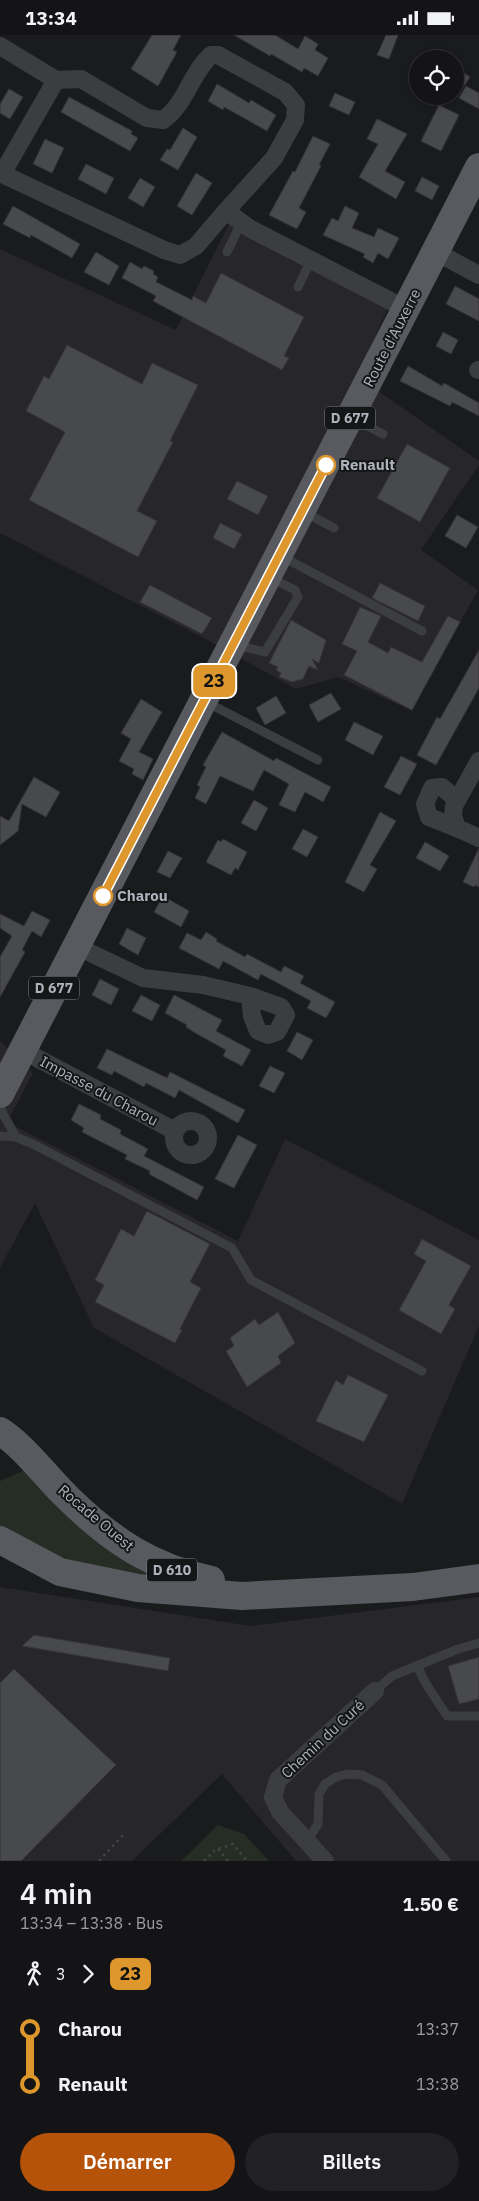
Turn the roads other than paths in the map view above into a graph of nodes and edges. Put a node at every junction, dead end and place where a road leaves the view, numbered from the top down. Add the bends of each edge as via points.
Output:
1 (0, 46) edge
2 (56, 80) junction
3 (479, 167) edge
4 (226, 211) junction
5 (241, 223) junction
6 (226, 252) dead end
7 (436, 252) junction
8 (311, 260) junction
9 (479, 275) edge
10 (298, 287) dead end
11 (406, 309) junction
12 (351, 417) junction
13 (383, 434) dead end
14 (301, 511) junction
15 (334, 528) dead end
16 (273, 566) junction
17 (422, 631) dead end
18 (233, 644) junction
19 (204, 701) junction
20 (318, 760) dead end
21 (479, 761) edge
22 (457, 800) junction
23 (457, 828) junction
24 (479, 838) edge
25 (76, 946) junction
26 (250, 997) dead end
27 (13, 1056) edge
28 (0, 1094) edge
29 (0, 1105) edge
30 (175, 1131) dead end
31 (0, 1136) edge
32 (16, 1137) junction
33 (422, 1371) dead end
34 (0, 1431) edge
35 (0, 1540) edge
36 (479, 1578) edge
37 (297, 1593) junction
38 (479, 1643) edge
39 (417, 1666) junction
40 (375, 1691) joint
41 (479, 1716) edge
42 (307, 1841) junction
43 (325, 1861) edge
44 (446, 1861) edge

1 - 2 street
2 - 4 street via 2,174 180,255 196,246
2 - 4 street via 81,79 147,118 164,120 173,113 202,62 211,55 218,55 285,92 296,105 295,120 274,158
3 - 7 main road, Route d'Auxerre / D 677
4 - 5 street
5 - 6 lane
5 - 8 street
7 - 9 street
7 - 11 main road, Route d'Auxerre / D 677
8 - 10 lane
8 - 11 street
11 - 12 main road, Route d'Auxerre / D 677
12 - 13 lane
12 - 14 main road, Route d'Auxerre / D 677
14 - 15 lane
14 - 16 main road, Route d'Auxerre / D 677
16 - 17 lane
16 - 18 main road, Route d'Auxerre / D 677
16 - 18 lane via 298,597 265,652
18 - 19 main road, Route d'Auxerre / D 677
19 - 20 lane
19 - 25 main road, Route d'Auxerre / D 677
21 - 22 street
22 - 23 street via 453,816
22 - 23 street via 442,787 432,788 425,804 429,817
23 - 24 street
25 - 26 street via 143,978 204,985
25 - 27 main road, Route d'Auxerre / D 677
27 - 28 main road, Route d'Auxerre / D 677
27 - 30 street, Impasse du Charou
29 - 32 lane
31 - 32 lane
32 - 33 lane via 232,1248 251,1281
34 - 37 main road, Rocade Ouest / D 610 via 14,1440 75,1504 126,1547 149,1560 173,1571 209,1580
35 - 37 main road, Rocade Ouest / D 610 via 60,1572 138,1588 242,1596
36 - 37 main road, Rocade Ouest / D 610 via 413,1587
38 - 39 lane
39 - 40 lane via 392,1676
39 - 41 lane via 448,1716
40 - 42 street, Chemin du Curé via 278,1780 273,1797 280,1812
42 - 43 street, Chemin du Curé
42 - 44 lane via 318,1824 319,1794 325,1784 348,1774 362,1775 382,1785

